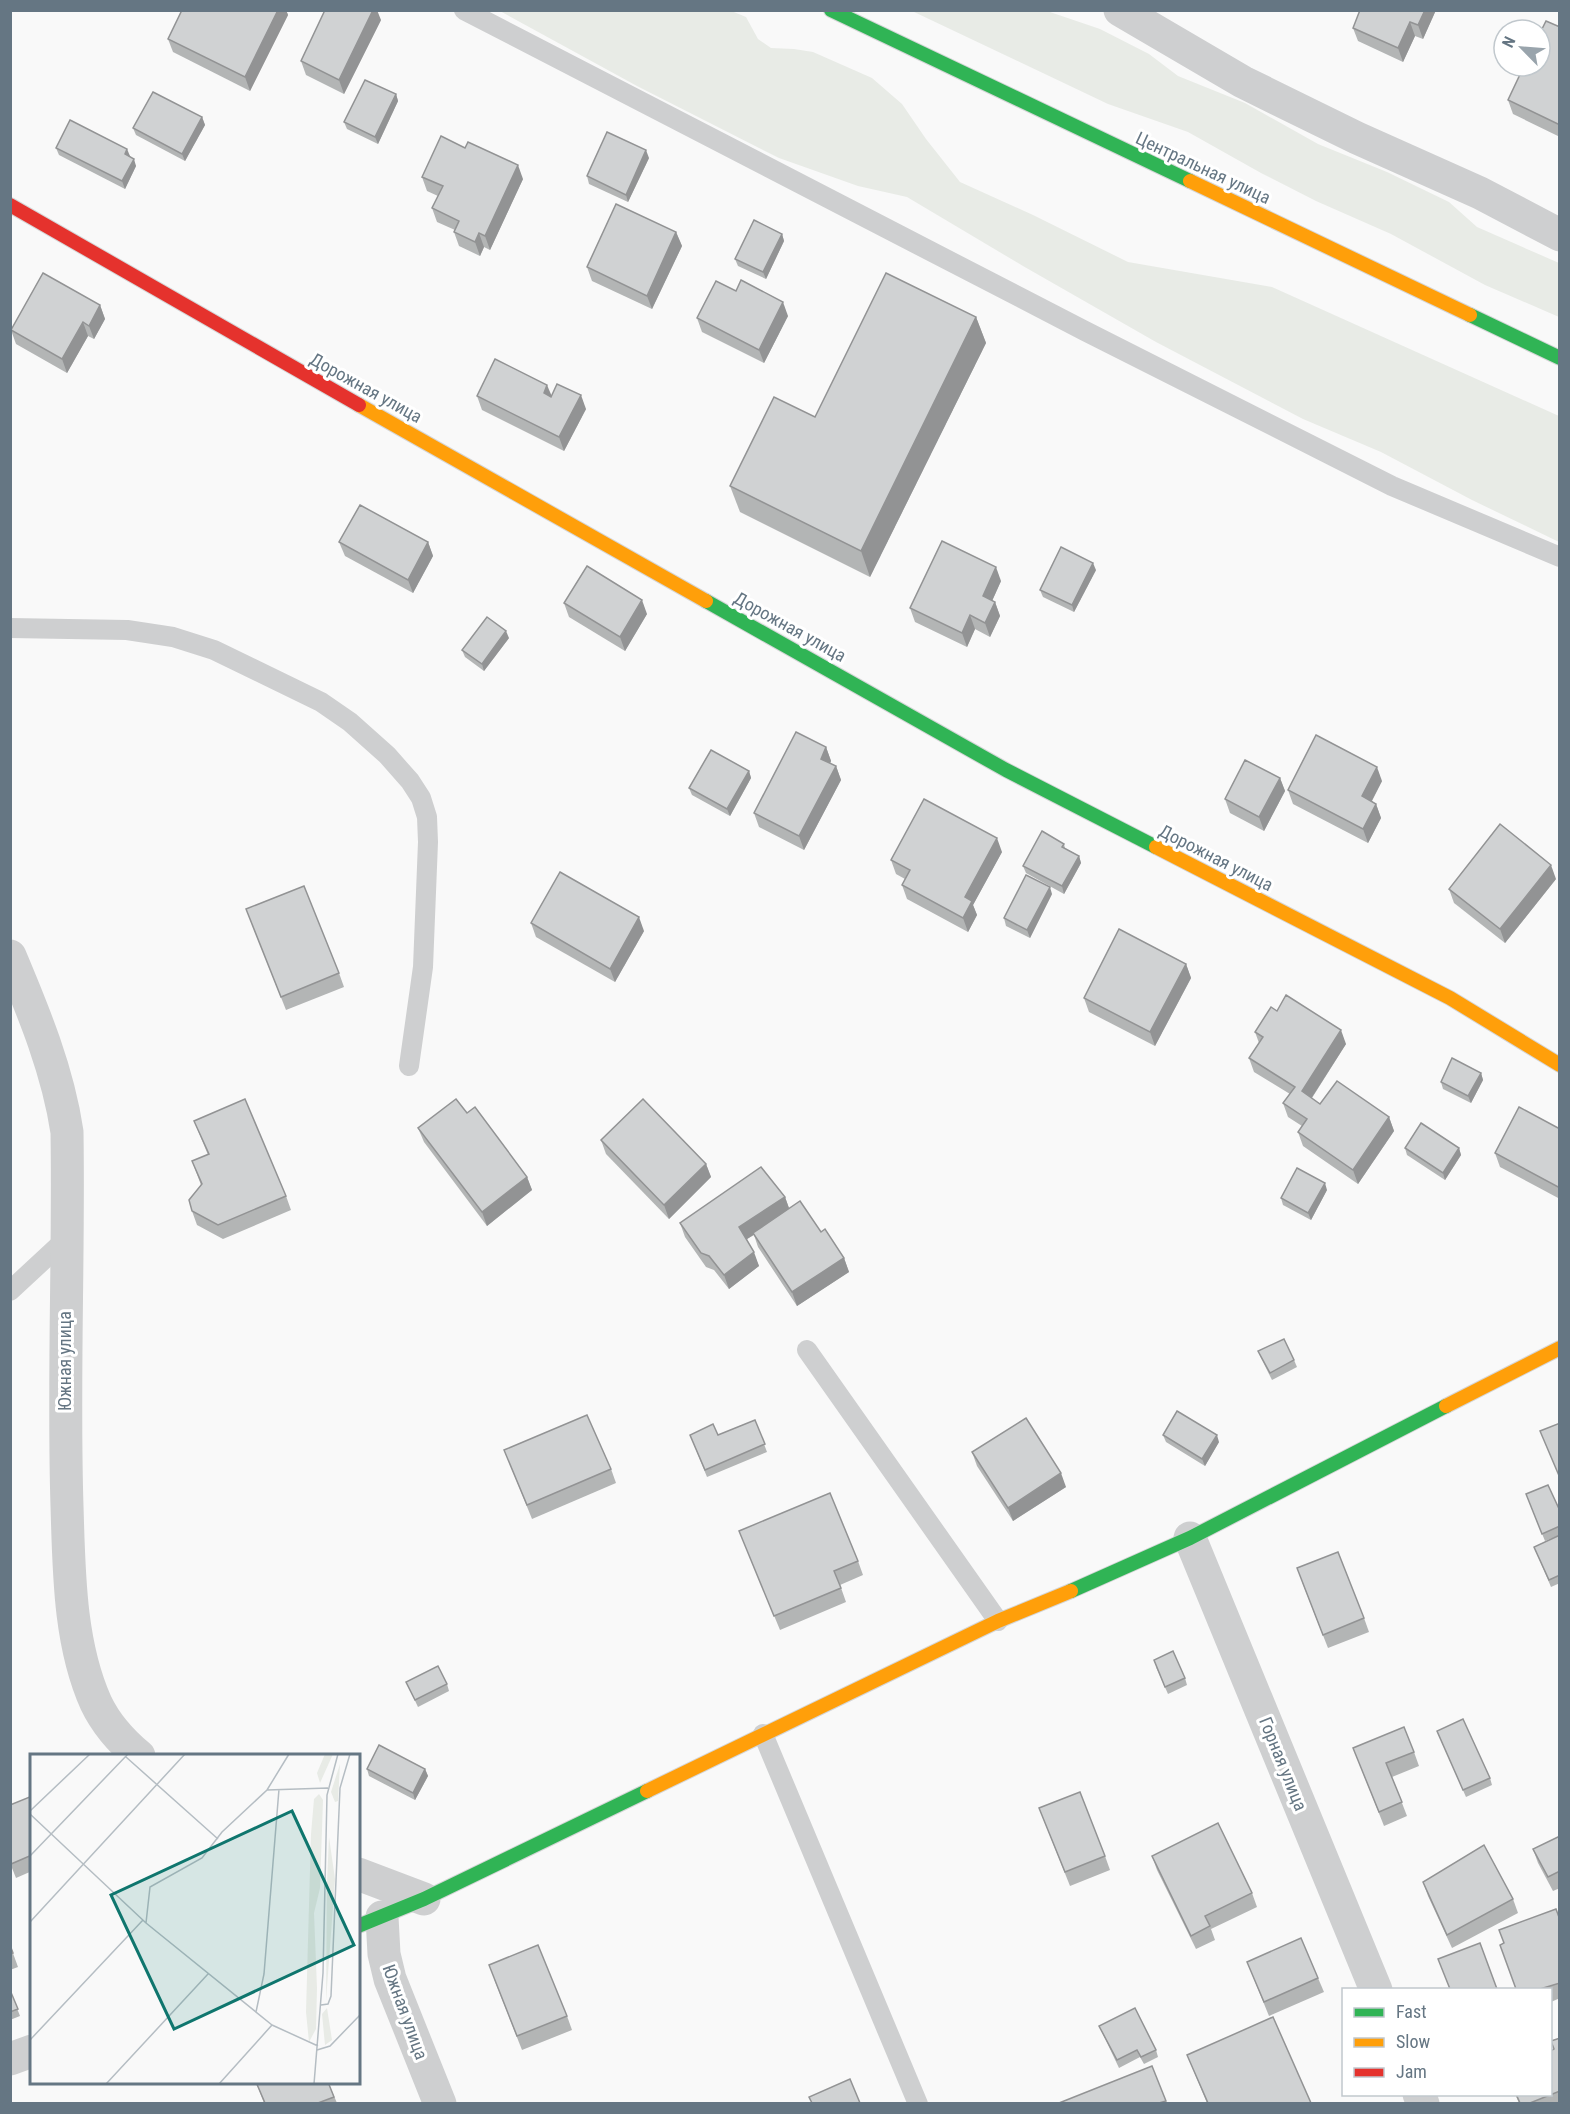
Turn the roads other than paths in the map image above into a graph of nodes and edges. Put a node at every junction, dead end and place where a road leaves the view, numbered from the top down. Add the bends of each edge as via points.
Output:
1 (464, 10) edge
2 (831, 10) edge
3 (1120, 10) edge
4 (10, 205) edge
5 (1560, 235) edge
6 (1560, 358) edge
7 (1560, 557) edge
8 (10, 628) edge
9 (10, 956) edge
10 (1560, 1065) edge
11 (409, 1066) dead end
12 (67, 1238) junction
13 (10, 1291) edge
14 (1560, 1348) edge
15 (807, 1350) dead end
16 (1190, 1538) junction
17 (998, 1621) junction
18 (763, 1734) junction
19 (138, 1754) edge
20 (360, 1875) edge
21 (424, 1899) junction
22 (370, 1922) edge
23 (1376, 1988) edge
24 (30, 2052) edge
25 (10, 2059) edge
26 (440, 2103) edge
27 (918, 2103) edge

1 - 7 lane via 1392,486
2 - 6 street, Центральная улица
3 - 5 street via 1242,82 1480,193
4 - 10 street, Дорожная улица via 1006,770 1449,998
8 - 11 lane via 127,630 173,637 214,650 321,702 387,755 421,798 427,817 423,968
9 - 12 street, Южная улица via 63,1103 68,1132
12 - 13 lane
12 - 19 street, Южная улица via 65,1446 74,1617 79,1649 96,1702 115,1732
14 - 16 street
15 - 17 lane
16 - 17 street
16 - 23 street, Горная улица
17 - 18 street
18 - 21 street
18 - 27 lane
20 - 21 street
21 - 22 street
22 - 26 street, Южная улица
24 - 25 street

